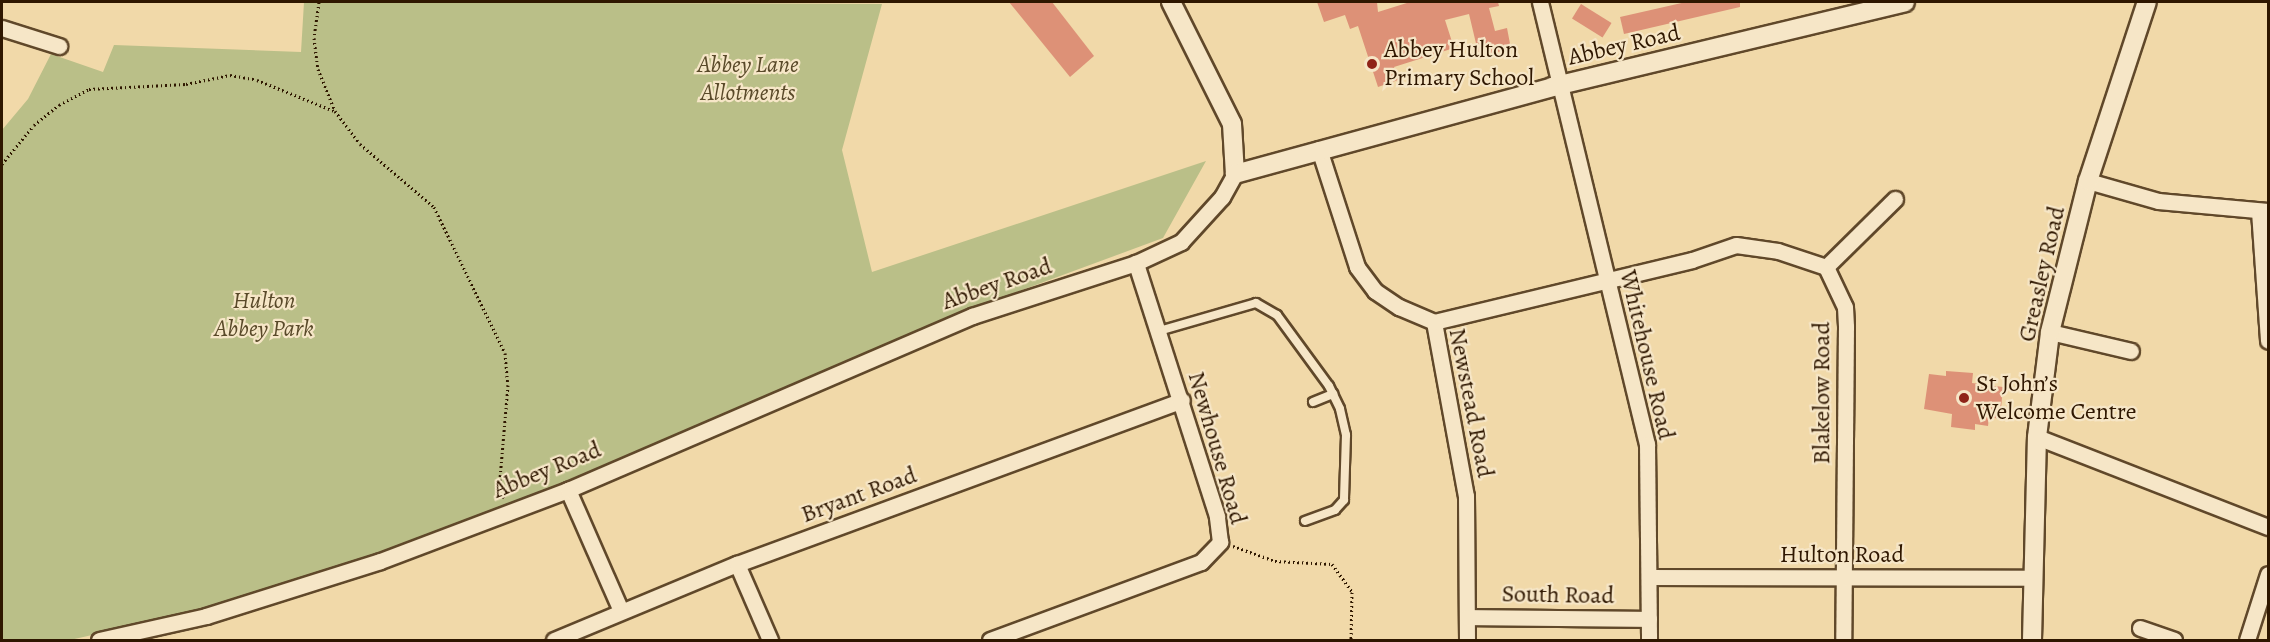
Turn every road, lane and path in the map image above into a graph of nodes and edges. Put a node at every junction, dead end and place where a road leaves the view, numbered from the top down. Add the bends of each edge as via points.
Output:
1 (320, 2) edge
2 (1171, 2) edge
3 (1540, 2) edge
4 (1905, 2) edge
5 (2136, 2) edge
6 (2147, 2) edge
7 (2, 28) edge
8 (2134, 34) junction
9 (59, 46) dead end
10 (1560, 85) junction
11 (335, 111) junction
12 (1319, 148) junction
13 (2, 164) edge
14 (1235, 174) junction
15 (2088, 181) junction
16 (1895, 199) dead end
17 (2264, 211) edge
18 (1136, 263) junction
19 (1826, 267) junction
20 (1607, 279) junction
21 (1434, 321) junction
22 (1159, 331) junction
23 (2050, 332) junction
24 (2268, 341) edge
25 (2132, 351) dead end
26 (1333, 394) junction
27 (1182, 400) junction
28 (1313, 402) dead end
29 (2037, 437) junction
30 (568, 490) junction
31 (509, 512) junction
32 (1305, 521) dead end
33 (2268, 527) edge
34 (1220, 542) junction
35 (737, 564) junction
36 (2268, 574) edge
37 (1844, 576) junction
38 (1649, 578) junction
39 (2034, 578) junction
40 (621, 611) junction
41 (1467, 617) junction
42 (1649, 619) junction
43 (2139, 628) dead end
44 (1000, 639) edge
45 (99, 640) edge
46 (554, 640) edge
47 (770, 640) edge
48 (1351, 640) edge
49 (1467, 640) edge
50 (1648, 640) edge
51 (1843, 640) edge
52 (2032, 640) edge
53 (2174, 640) edge
54 (2247, 640) edge

1 - 11 path via 314,38 318,69
2 - 14 street via 1232,124 1237,150
3 - 10 street, Whitehouse Road
4 - 10 street, Abbey Road
5 - 8 street, Greasley Road
6 - 8 street, Greasley Road
7 - 9 street
8 - 15 street, Greasley Road
10 - 12 street, Abbey Road
10 - 20 street, Whitehouse Road
11 - 13 path via 257,80 230,75 186,84 89,88 43,118
11 - 31 path via 360,144 434,207 505,353 508,385 500,479
12 - 14 street, Abbey Road
12 - 21 street, Newstead Road via 1357,267 1375,291 1399,308
14 - 18 street, Abbey Road via 1222,196 1181,242
15 - 17 street via 2158,201
15 - 23 street, Greasley Road
16 - 19 street
17 - 24 street
18 - 22 street, Newhouse Road
18 - 30 street, Abbey Road via 972,316
19 - 20 street via 1778,251 1736,245 1692,260
19 - 37 street, Blakelow Road via 1845,307
20 - 21 street
20 - 38 street, Whitehouse Road via 1647,444
21 - 41 street, Newstead Road via 1467,496
22 - 26 lane via 1248,304 1264,304 1277,315
22 - 27 street, Newhouse Road
23 - 25 street
23 - 29 street, Greasley Road
26 - 28 lane
26 - 32 lane via 1346,435 1346,494 1335,510
27 - 34 street, Newhouse Road via 1217,516
27 - 35 street, Bryant Road
29 - 33 street
29 - 39 street, Greasley Road
30 - 31 street, Abbey Road
30 - 40 street
31 - 45 street, Abbey Road via 380,561 206,616
34 - 44 street, Newhouse Road via 1202,562
34 - 48 path via 1275,561 1332,564 1352,592
35 - 40 street, Bryant Road
35 - 47 street
36 - 54 street
37 - 38 street, Hulton Road
37 - 39 street, Hulton Road
37 - 51 street, Blakelow Road
38 - 42 street, Whitehouse Road
39 - 52 street, Greasley Road
40 - 46 street, Bryant Road
41 - 42 street, South Road
41 - 49 street, Newstead Road
42 - 50 street, Whitehouse Road
43 - 53 street

